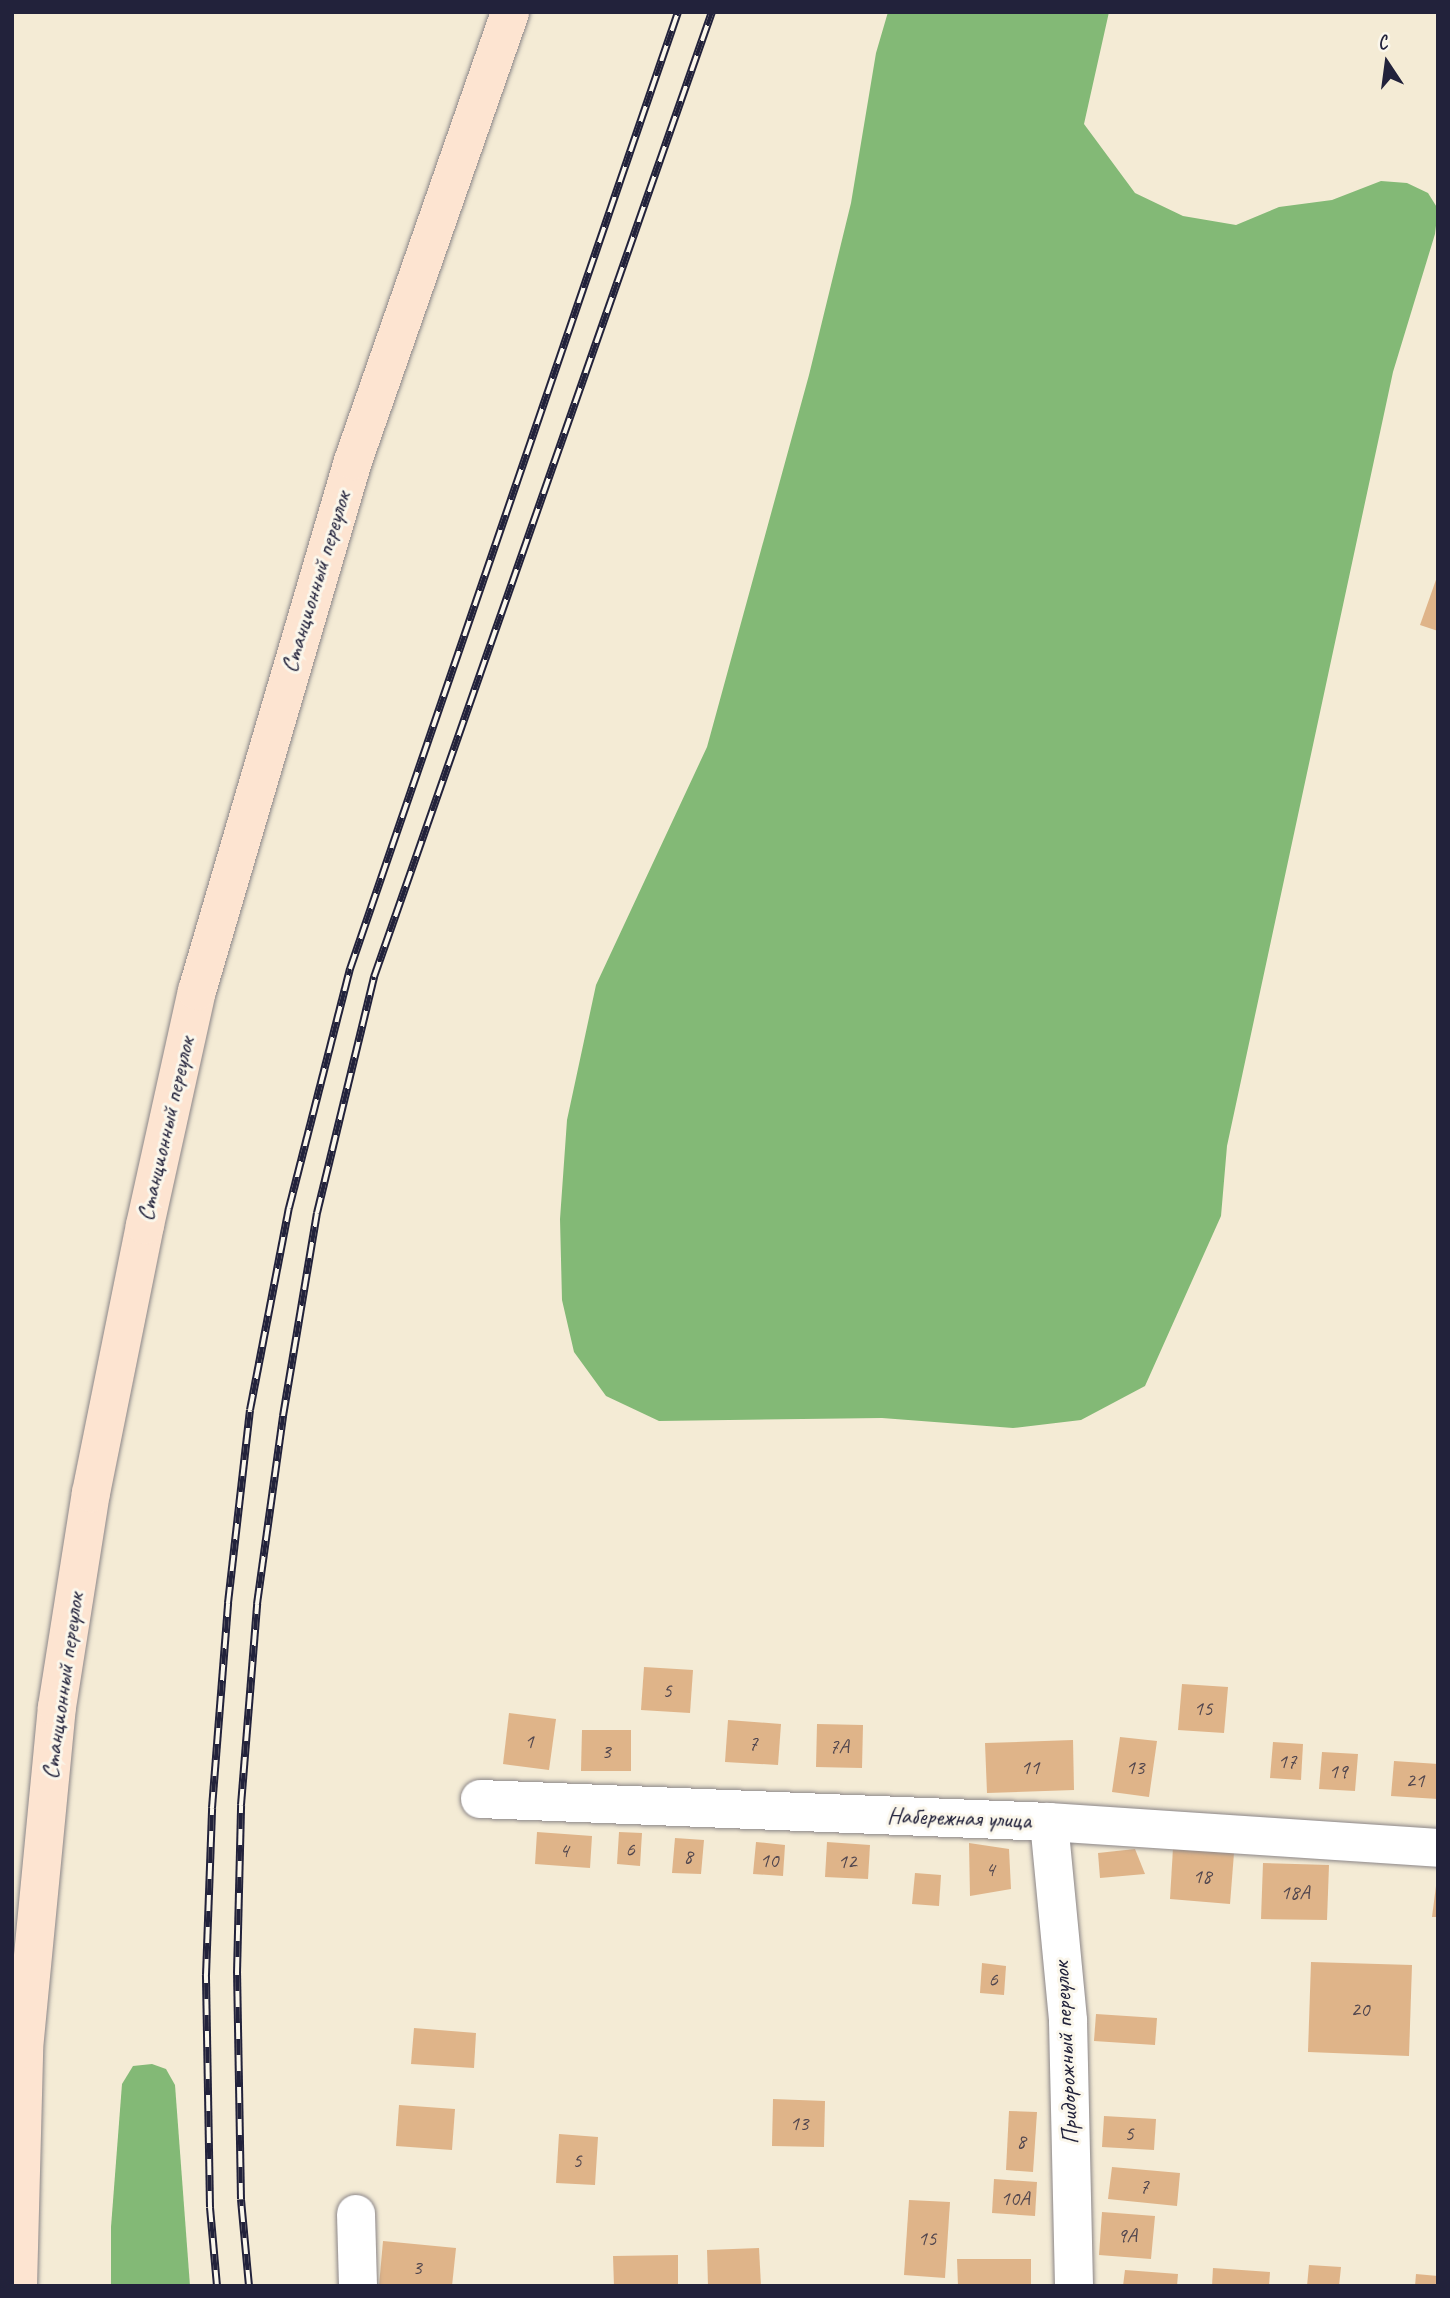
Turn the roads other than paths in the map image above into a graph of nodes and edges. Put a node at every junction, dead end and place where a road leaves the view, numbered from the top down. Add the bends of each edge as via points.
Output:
1 (510, 12) edge
2 (480, 1799) dead end
3 (1049, 1822) junction
4 (1438, 1848) edge
5 (356, 2214) dead end
6 (18, 2286) edge
7 (358, 2286) edge
8 (1074, 2286) edge

1 - 6 main road, Станционный переулок via 341,499 197,991 148,1212 91,1493 57,1707 24,2049
2 - 3 street, Набережная улица
3 - 4 street, Набережная улица
3 - 8 street, Придорожный переулок via 1068,2021
5 - 7 street

